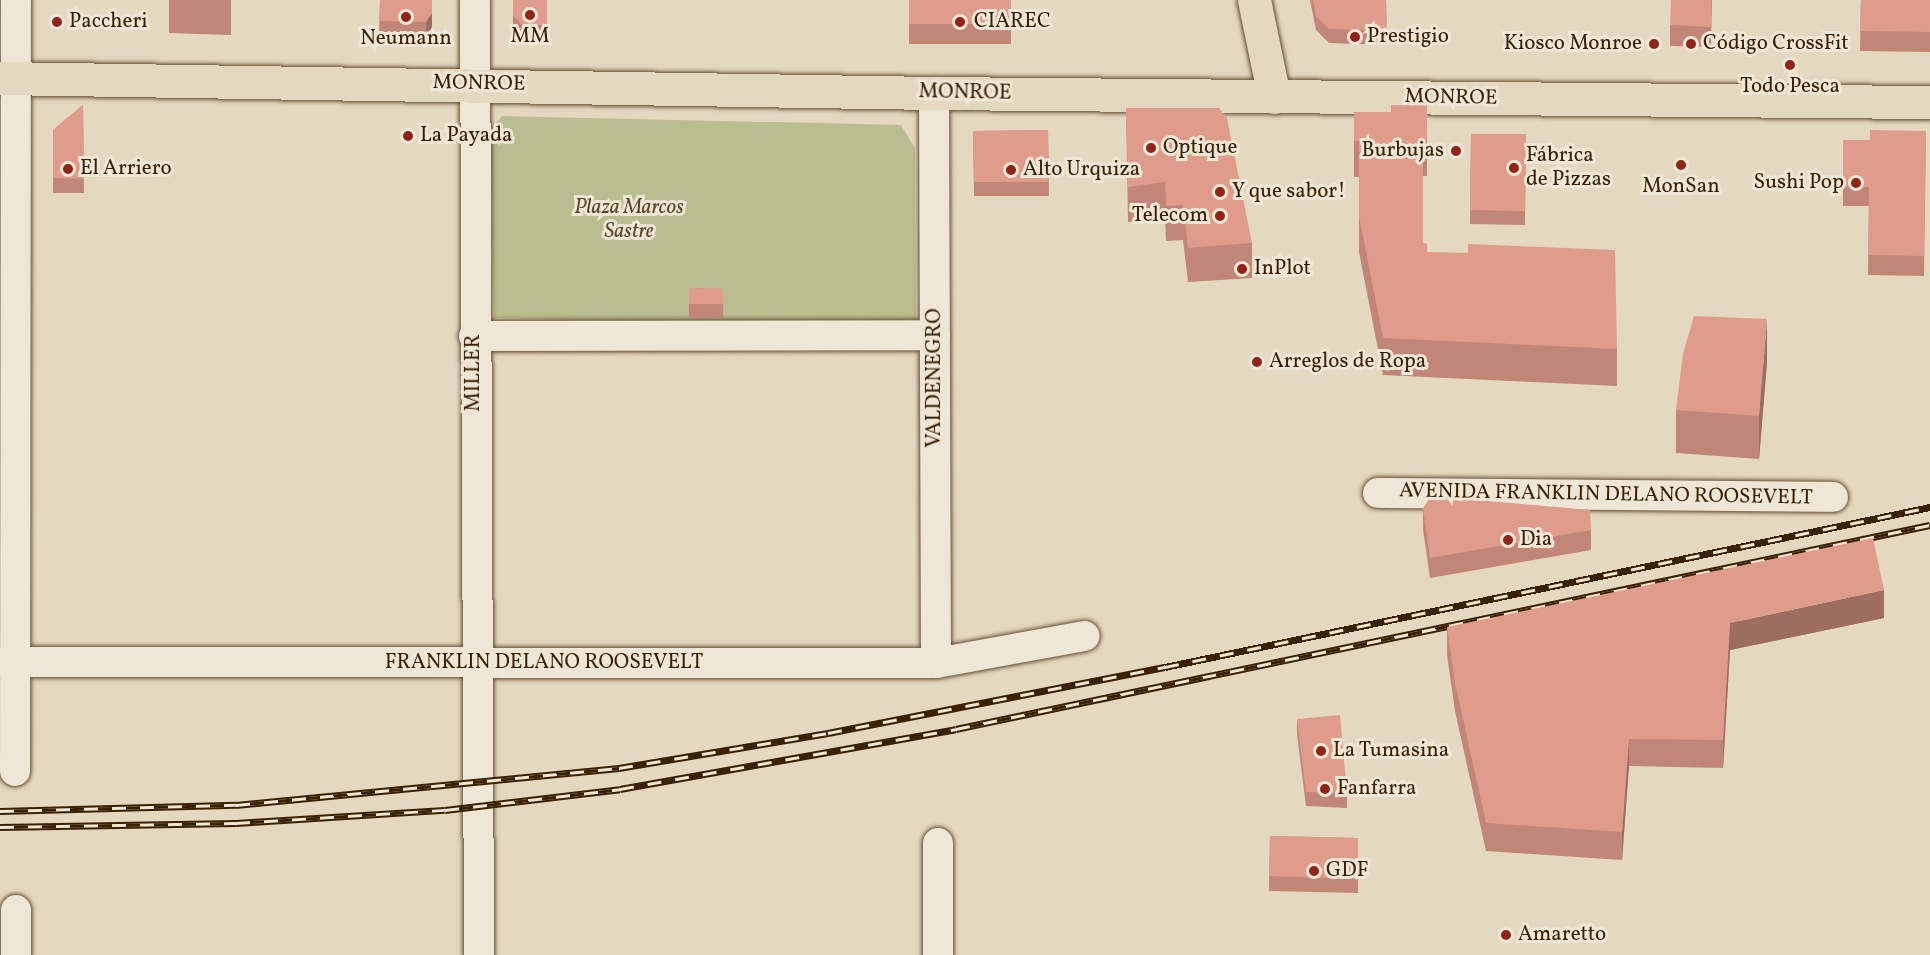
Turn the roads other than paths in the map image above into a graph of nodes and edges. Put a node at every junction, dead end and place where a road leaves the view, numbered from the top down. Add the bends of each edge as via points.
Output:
1 (16, 0) edge
2 (475, 0) edge
3 (1254, 0) edge
4 (8, 78) edge
5 (474, 83) junction
6 (934, 93) junction
7 (1274, 97) junction
8 (1930, 102) edge
9 (934, 335) junction
10 (474, 336) junction
11 (1378, 493) dead end
12 (1833, 497) dead end
13 (1085, 636) dead end
14 (7, 662) edge
15 (477, 663) junction
16 (936, 663) junction
17 (15, 771) dead end
18 (938, 843) dead end
19 (16, 910) dead end
20 (16, 955) edge
21 (479, 955) edge
22 (938, 955) edge

1 - 4 street
2 - 5 street, MILLER
3 - 7 main road
4 - 5 main road, MONROE
4 - 14 street
5 - 6 main road, MONROE
5 - 10 street, MILLER
6 - 7 main road, MONROE
6 - 9 street, VALDENEGRO
7 - 8 main road, MONROE
9 - 10 street
9 - 16 street, VALDENEGRO
10 - 15 street, MILLER
11 - 12 street, AVENIDA FRANKLIN DELANO ROOSEVELT
13 - 16 street, FRANKLIN DELANO ROOSEVELT
14 - 15 street, FRANKLIN DELANO ROOSEVELT
14 - 17 street
15 - 16 street, FRANKLIN DELANO ROOSEVELT
15 - 21 street, MILLER
18 - 22 street
19 - 20 street

